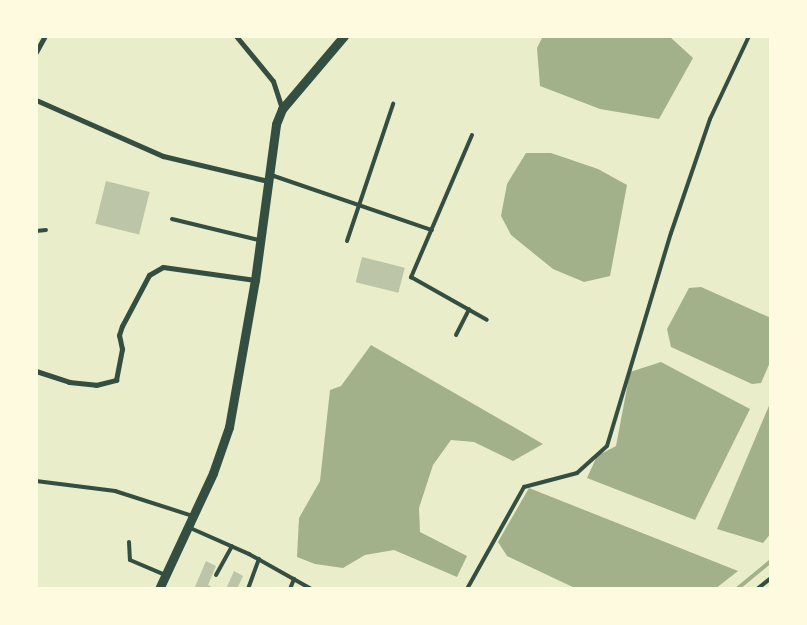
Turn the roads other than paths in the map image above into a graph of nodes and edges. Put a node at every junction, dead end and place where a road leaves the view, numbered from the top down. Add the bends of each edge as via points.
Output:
1 (45, 36) edge
2 (236, 36) edge
3 (344, 36) edge
4 (749, 36) edge
5 (36, 52) edge
6 (36, 100) edge
7 (393, 104) dead end
8 (282, 109) junction
9 (472, 135) dead end
10 (270, 178) junction
11 (358, 205) junction
12 (172, 219) dead end
13 (46, 230) dead end
14 (432, 230) junction
15 (36, 231) edge
16 (261, 241) junction
17 (347, 241) dead end
18 (256, 280) junction
19 (469, 309) junction
20 (487, 320) dead end
21 (456, 335) dead end
22 (36, 371) edge
23 (36, 481) edge
24 (193, 516) junction
25 (188, 527) junction
26 (129, 542) dead end
27 (232, 546) junction
28 (259, 559) junction
29 (216, 575) dead end
30 (165, 576) junction
31 (771, 578) edge
32 (294, 579) junction
33 (159, 589) edge
34 (248, 589) edge
35 (290, 589) edge
36 (311, 589) edge
37 (467, 589) edge
38 (757, 589) edge

1 - 5 street
2 - 8 street via 273,82
3 - 8 street
4 - 37 lane via 710,119 671,233 607,446 577,473 524,487
6 - 10 street via 163,156
7 - 11 lane
8 - 10 street via 276,124
9 - 14 lane
10 - 11 lane
10 - 16 street
11 - 14 lane
11 - 17 lane
12 - 16 lane
13 - 15 lane
14 - 19 lane via 412,277
16 - 18 street
18 - 22 street via 163,267 149,275 122,326 119,335 122,349 116,380 96,385 69,382
18 - 24 street via 229,427
19 - 20 lane
19 - 21 lane
23 - 24 lane via 115,491
24 - 25 street
25 - 27 lane
25 - 30 street
26 - 30 lane via 130,560
27 - 28 lane
27 - 29 lane
28 - 32 lane
28 - 34 lane
30 - 33 street
31 - 38 lane
32 - 35 lane
32 - 36 lane

